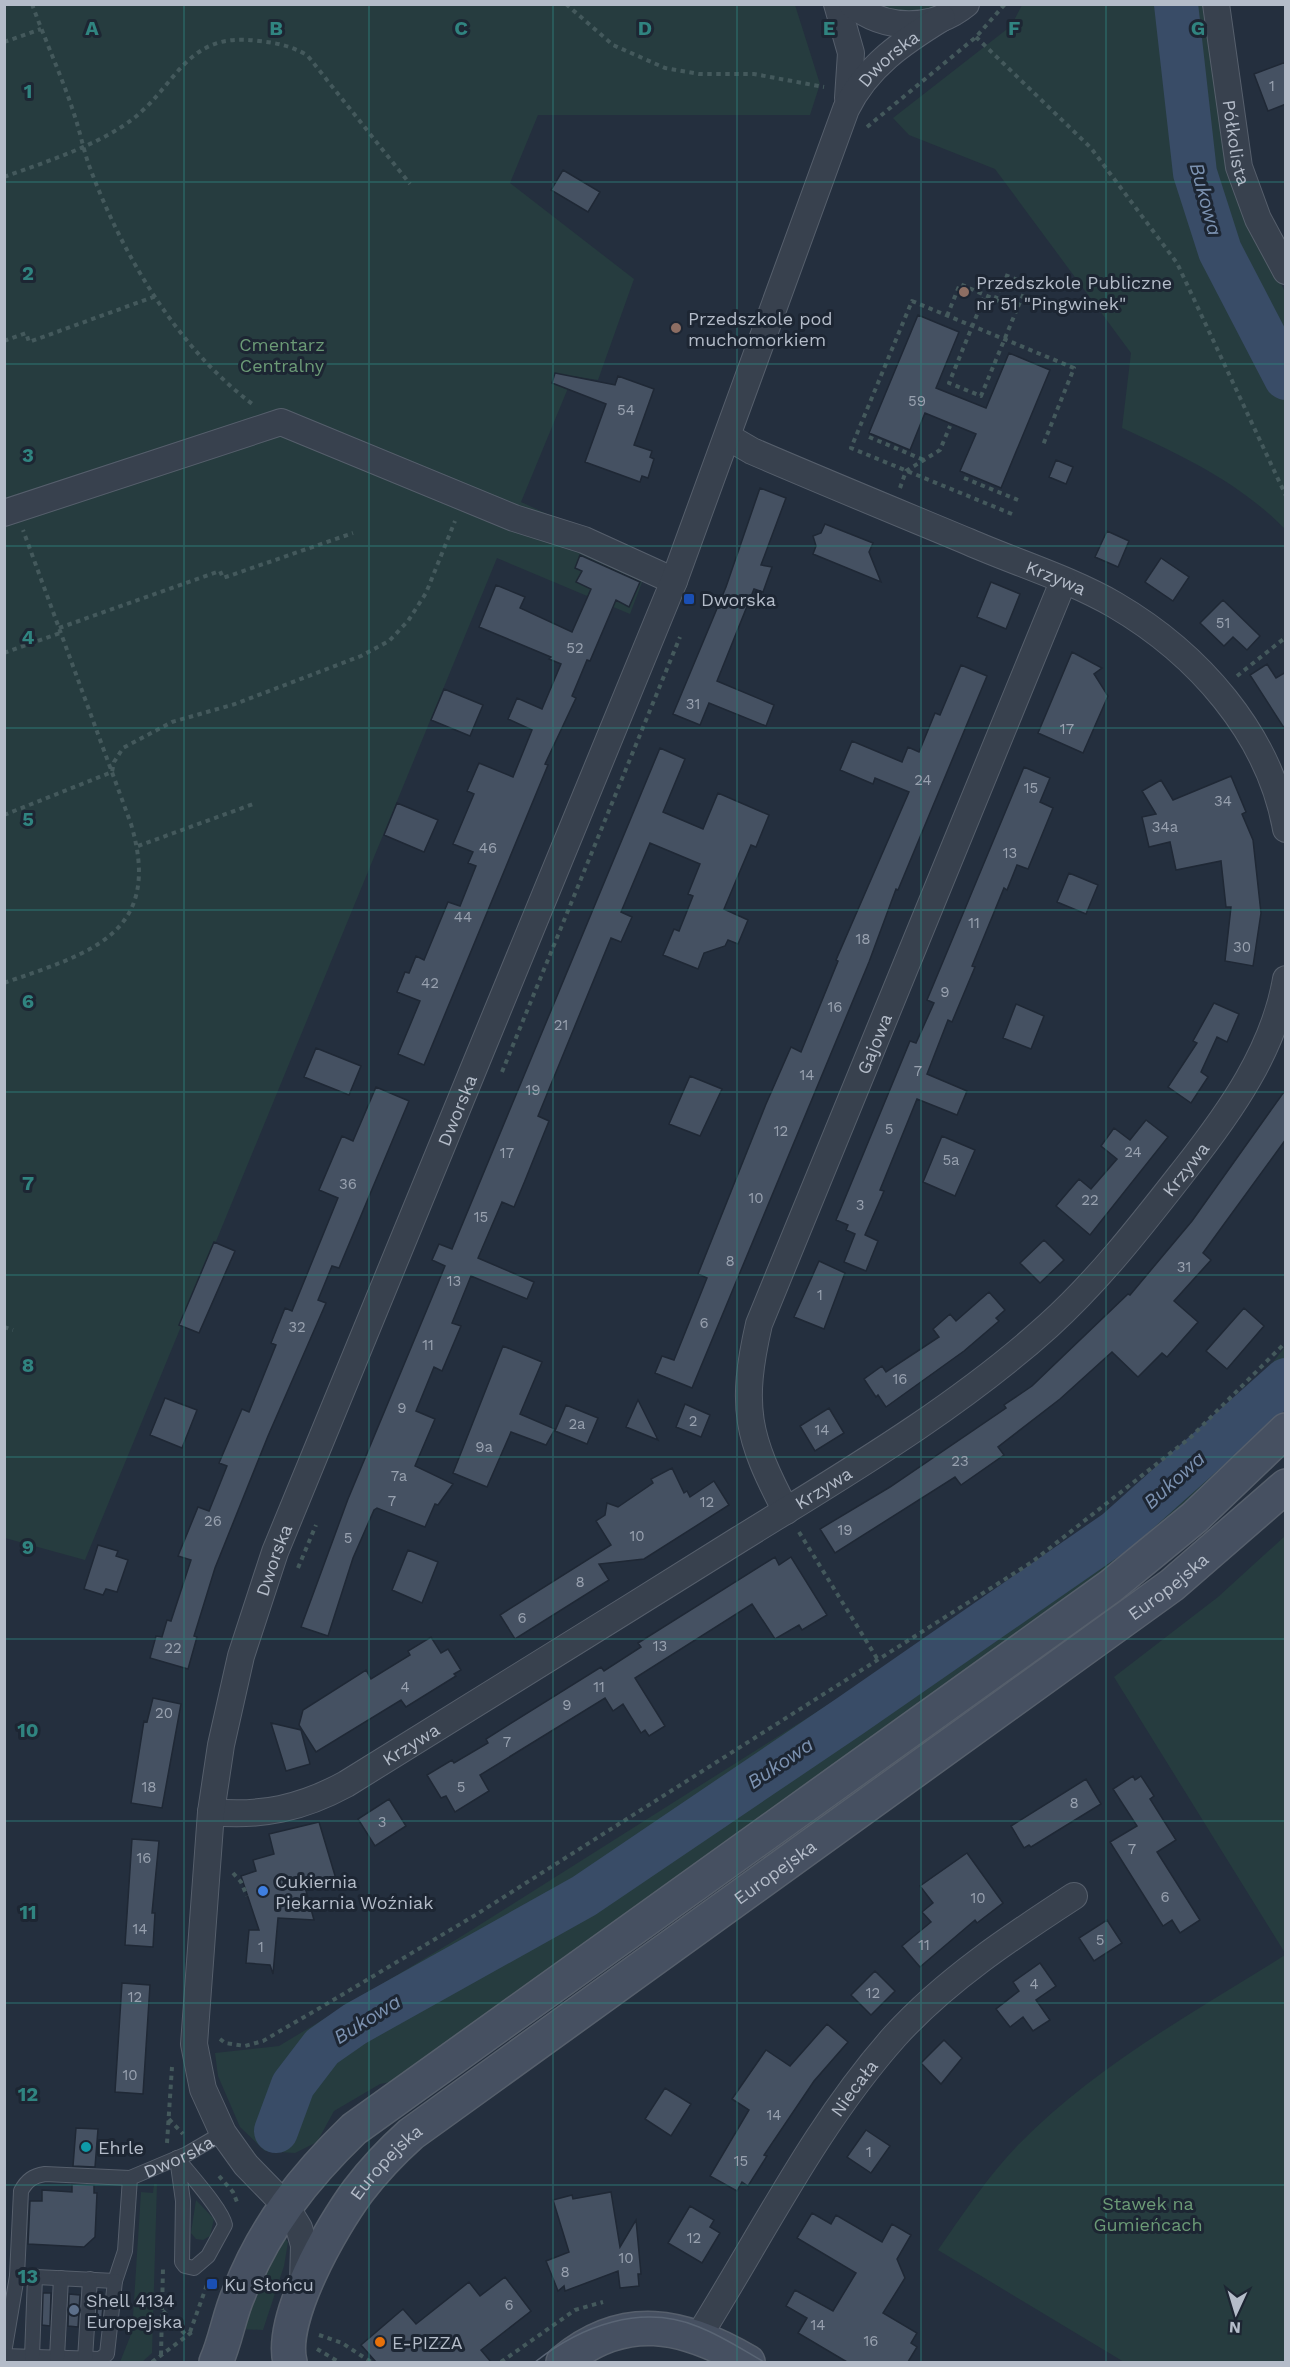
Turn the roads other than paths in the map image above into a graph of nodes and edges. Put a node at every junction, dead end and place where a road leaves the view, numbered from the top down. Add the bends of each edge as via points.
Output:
1 (837, 4) edge
2 (852, 4) edge
3 (966, 4) edge
4 (1216, 4) edge
5 (942, 18) junction
6 (846, 109) junction
7 (1286, 271) edge
8 (728, 437) junction
9 (10, 511) edge
10 (674, 581) junction
11 (1063, 582) junction
12 (1286, 830) edge
13 (1286, 979) edge
14 (1286, 1430) edge
15 (1286, 1486) edge
16 (786, 1511) junction
17 (211, 1812) junction
18 (1074, 1896) dead end
19 (223, 2133) junction
20 (177, 2158) junction
21 (130, 2178) junction
22 (285, 2205) junction
23 (17, 2276) junction
24 (35, 2276) junction
25 (61, 2278) junction
26 (90, 2279) junction
27 (115, 2281) junction
28 (303, 2292) junction
29 (698, 2337) junction
30 (300, 2354) edge
31 (4, 2355) edge
32 (32, 2357) junction
33 (57, 2358) junction
34 (85, 2359) junction
35 (216, 2362) edge
36 (563, 2362) edge
37 (748, 2362) edge

1 - 6 street, Dworska via 851,53
2 - 5 street via 874,18 897,24 920,24
3 - 5 street, Dworska
4 - 7 street, Półkolista via 1239,167 1258,219
5 - 6 street, Dworska via 881,61 859,86
6 - 8 street, Dworska
8 - 10 street, Dworska
8 - 11 street, Krzywa via 752,451
9 - 10 street via 281,422 514,518 584,540
10 - 17 street, Dworska via 275,1552 236,1675
11 - 12 street, Krzywa via 1141,622 1196,667 1218,691 1258,751
11 - 16 street, Gajowa via 759,1324 749,1384 750,1424 759,1456
13 - 16 street, Krzywa via 1268,1038 1232,1106 1148,1216 1081,1294 1023,1347 969,1388
14 - 22 main road, Europejska via 1195,1517 1110,1586 361,2123 314,2168
15 - 28 main road, Europejska via 1163,1592 411,2134 358,2192 328,2238
16 - 17 street, Krzywa via 328,1794 280,1811
17 - 19 street, Dworska via 194,2044 203,2089
18 - 29 street, Niecała via 991,1952 897,2034 817,2140
19 - 20 lane, Dworska
19 - 22 street, Dworska via 246,2165
20 - 20 lane via 183,2201 182,2262 194,2268 218,2241 224,2218
20 - 21 lane, Dworska
21 - 23 lane, Dworska via 45,2174 26,2182 21,2191
21 - 27 lane, Dworska via 125,2251
22 - 28 street, Europejska via 304,2245
22 - 35 main road, Europejska via 244,2278
23 - 24 lane
23 - 31 lane, Dworska
24 - 25 lane
24 - 32 lane
25 - 26 lane
25 - 33 lane
26 - 27 lane
26 - 34 lane
27 - 34 lane, Dworska via 107,2354 99,2359
28 - 30 main road, Europejska via 290,2332
29 - 36 main road via 656,2328 619,2331 584,2346
29 - 37 main road
31 - 32 lane, Dworska
32 - 33 lane, Dworska
33 - 34 lane, Dworska

